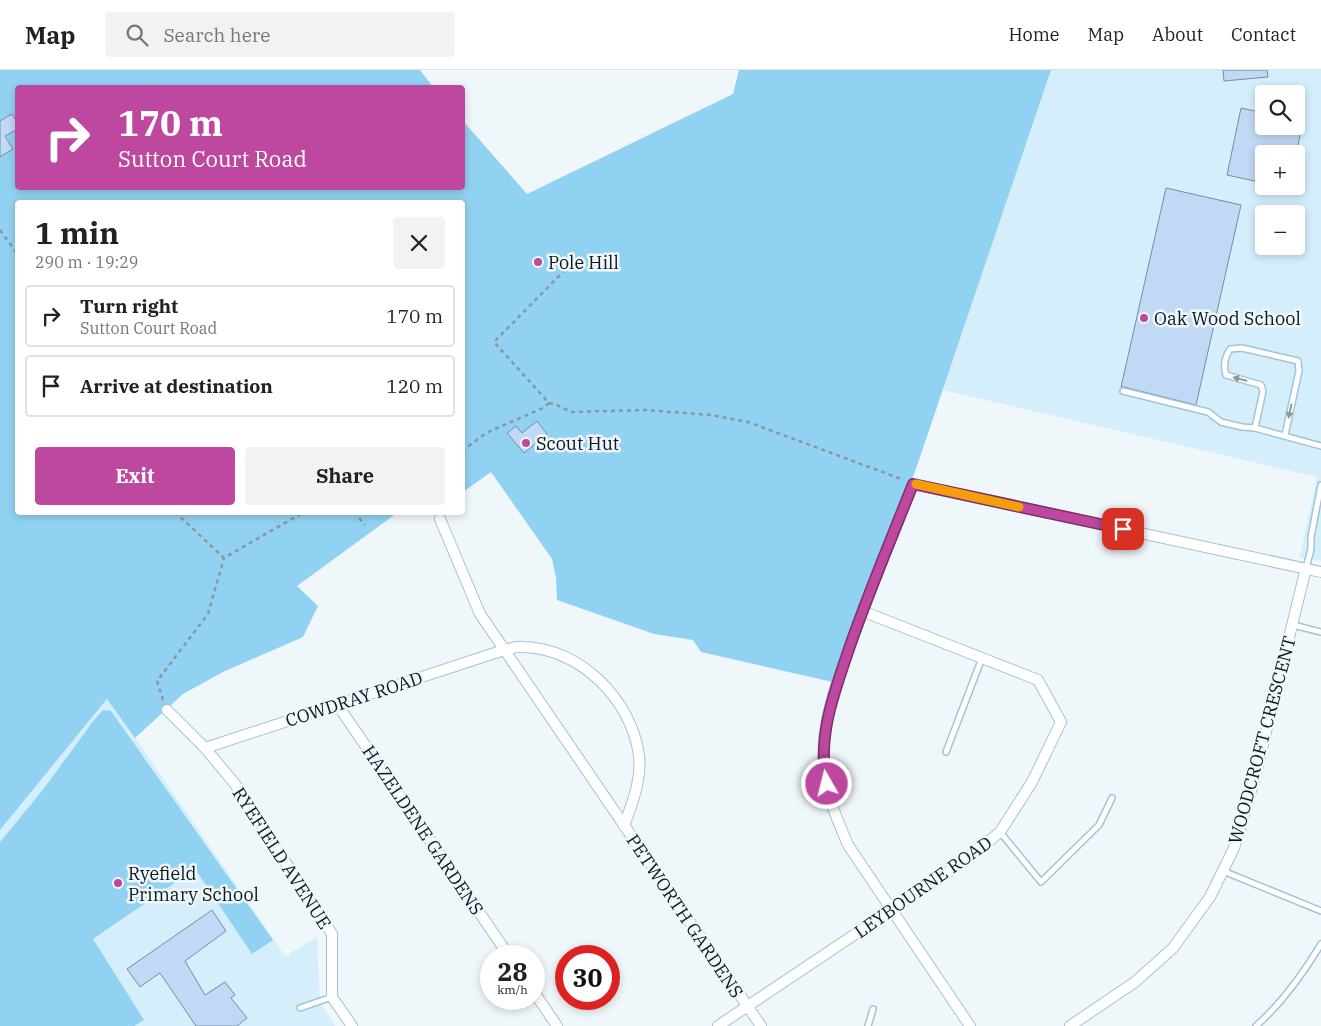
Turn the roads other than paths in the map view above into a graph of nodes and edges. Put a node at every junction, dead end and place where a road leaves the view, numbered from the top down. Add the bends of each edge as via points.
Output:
1 (1123, 391) dead end
2 (1255, 428) junction
3 (1285, 435) junction
4 (1321, 446) edge
5 (1321, 485) edge
6 (440, 519) dead end
7 (1306, 568) junction
8 (1321, 572) edge
9 (862, 611) junction
10 (1292, 624) junction
11 (1321, 632) edge
12 (504, 650) junction
13 (982, 658) junction
14 (337, 704) junction
15 (167, 710) road end
16 (204, 748) junction
17 (946, 752) dead end
18 (1112, 798) dead end
19 (624, 826) junction
20 (1000, 832) junction
21 (1223, 871) junction
22 (892, 910) junction
23 (1321, 911) edge
24 (1321, 944) edge
25 (501, 945) edge
26 (332, 997) junction
27 (747, 1006) junction
28 (300, 1008) dead end
29 (545, 1008) edge
30 (873, 1009) dead end
31 (352, 1026) edge
32 (557, 1026) edge
33 (718, 1026) edge
34 (762, 1026) edge
35 (868, 1026) edge
36 (970, 1026) edge
37 (1070, 1026) edge
38 (1256, 1026) edge

1 - 2 lane via 1208,412 1221,422
2 - 3 lane
2 -> 3 lane via 1263,391 1261,385 1226,375 1224,368 1230,349 1242,348 1298,361 1299,371
3 - 4 lane
5 - 7 lane
6 - 12 street, PETWORTH GARDENS via 480,614
7 - 8 street
7 - 9 street via 913,484
7 - 10 street, WOODCROFT CRESCENT
9 - 13 street, LEYBOURNE ROAD
9 - 22 street via 831,701 824,769 834,812 848,844
10 - 11 lane
10 - 21 street, WOODCROFT CRESCENT via 1255,777 1234,848
12 - 14 street, COWDRAY ROAD
12 - 19 street, PETWORTH GARDENS
12 - 19 street, PETWORTH GARDENS via 520,646 563,655 602,682 615,699 635,737 639,756 634,800
13 - 17 lane
13 - 20 street, LEYBOURNE ROAD via 1038,680 1061,722 1032,782
14 - 16 street, COWDRAY ROAD
14 - 25 street, HAZELDENE GARDENS
15 - 16 street, RYEFIELD AVENUE
16 - 26 street, RYEFIELD AVENUE via 235,784 332,934
18 - 20 lane via 1099,825 1041,882
19 - 27 street, PETWORTH GARDENS
20 - 22 street, LEYBOURNE ROAD via 960,864
21 - 23 lane
21 - 37 street, WOODCROFT CRESCENT via 1210,897 1173,948 1135,982
22 - 27 street, LEYBOURNE ROAD
22 - 36 street
24 - 38 lane via 1309,965 1272,1012
26 - 28 lane
26 - 31 street
27 - 33 street, LEYBOURNE ROAD
27 - 34 street, PETWORTH GARDENS
29 - 32 street
30 - 35 lane

